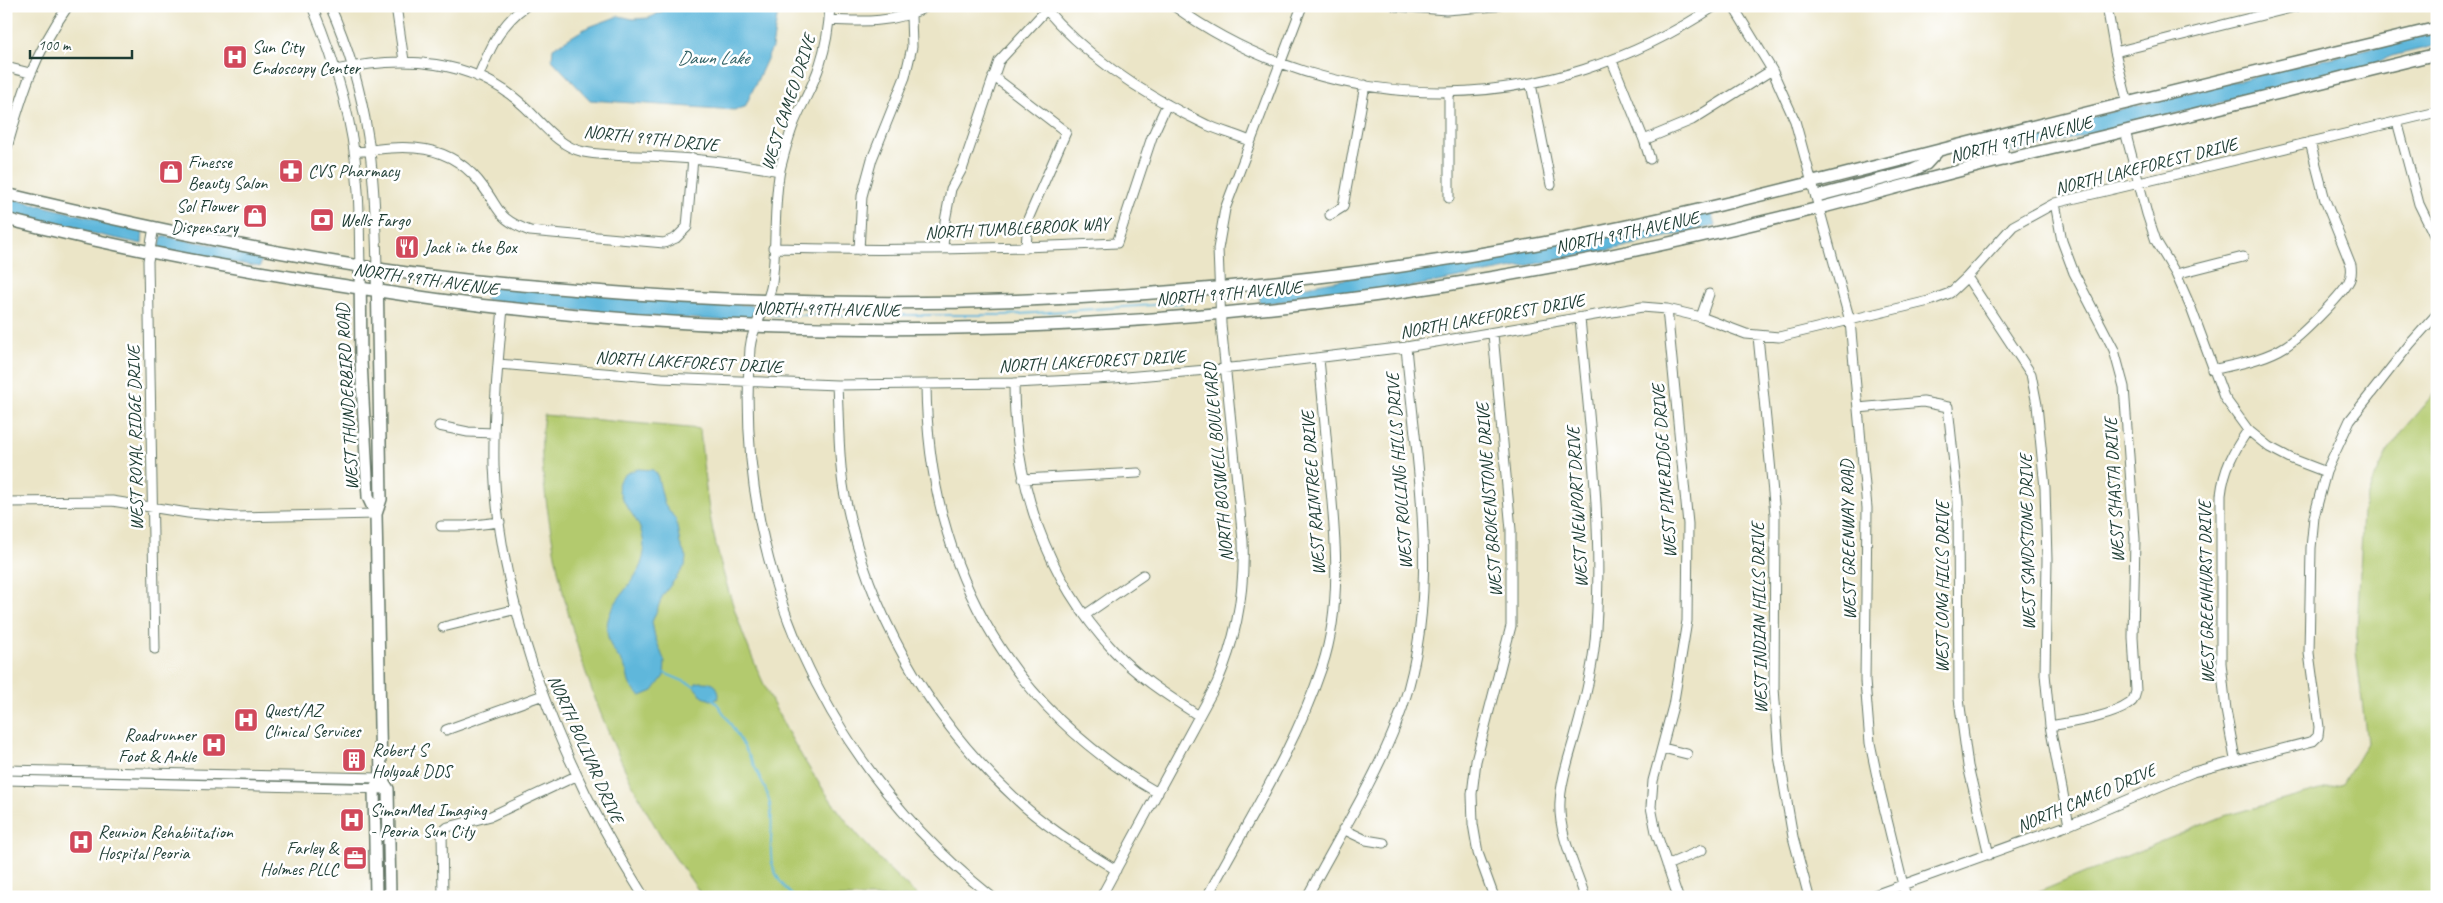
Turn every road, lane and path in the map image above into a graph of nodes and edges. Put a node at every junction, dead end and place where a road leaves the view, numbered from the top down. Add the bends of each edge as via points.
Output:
1 (68, 6) edge
2 (312, 6) edge
3 (330, 6) edge
4 (396, 6) edge
5 (526, 6) edge
6 (830, 6) edge
7 (928, 6) edge
8 (1174, 6) edge
9 (1302, 6) edge
10 (1395, 6) edge
11 (1497, 6) edge
12 (1715, 6) edge
13 (1733, 6) edge
14 (2107, 6) edge
15 (2298, 6) edge
16 (1044, 8) edge
17 (2279, 8) edge
18 (911, 16) junction
19 (830, 20) junction
20 (2437, 28) edge
21 (2115, 52) junction
22 (2437, 54) edge
23 (404, 61) junction
24 (1612, 61) junction
25 (1280, 63) junction
26 (353, 66) junction
27 (6, 67) edge
28 (336, 70) junction
29 (1772, 70) junction
30 (30, 73) junction
31 (993, 76) junction
32 (478, 77) junction
33 (1531, 84) junction
34 (1365, 85) junction
35 (1449, 92) junction
36 (1167, 104) junction
37 (2128, 104) junction
38 (2437, 112) edge
39 (2397, 122) junction
40 (2125, 131) junction
41 (1998, 135) junction
42 (1644, 140) junction
43 (1250, 141) junction
44 (2310, 142) junction
45 (372, 150) junction
46 (6, 151) edge
47 (354, 152) junction
48 (1937, 152) junction
49 (693, 158) junction
50 (1650, 159) dead end
51 (2004, 160) junction
52 (780, 171) junction
53 (1813, 183) junction
54 (1551, 184) dead end
55 (2139, 185) junction
56 (6, 194) edge
57 (1816, 196) junction
58 (1449, 198) dead end
59 (2055, 203) junction
60 (1820, 208) junction
61 (1330, 215) dead end
62 (6, 219) edge
63 (154, 227) junction
64 (2437, 241) edge
65 (773, 248) junction
66 (943, 248) junction
67 (1026, 248) junction
68 (859, 250) junction
69 (149, 253) junction
70 (2243, 257) dead end
71 (2176, 274) junction
72 (360, 277) junction
73 (1968, 277) junction
74 (377, 280) junction
75 (1219, 287) junction
76 (1709, 294) dead end
77 (766, 300) junction
78 (503, 308) junction
79 (1667, 309) junction
80 (1221, 313) junction
81 (2437, 314) edge
82 (1701, 317) junction
83 (1580, 318) junction
84 (1850, 321) junction
85 (756, 326) junction
86 (1493, 334) junction
87 (1758, 336) junction
88 (1406, 347) junction
89 (1319, 359) junction
90 (498, 364) junction
91 (1225, 369) junction
92 (2212, 370) junction
93 (749, 383) junction
94 (1014, 383) junction
95 (837, 385) junction
96 (926, 385) junction
97 (1858, 408) junction
98 (439, 426) dead end
99 (2248, 430) junction
100 (494, 433) junction
101 (2326, 472) junction
102 (1138, 473) dead end
103 (1023, 479) junction
104 (6, 502) edge
105 (153, 507) junction
106 (376, 514) junction
107 (500, 522) junction
108 (441, 526) dead end
109 (1143, 575) dead end
110 (517, 609) junction
111 (1085, 615) junction
112 (443, 627) dead end
113 (155, 649) dead end
114 (543, 695) junction
115 (1199, 716) junction
116 (2050, 726) junction
117 (446, 730) dead end
118 (1663, 748) junction
119 (1686, 754) dead end
120 (2235, 759) junction
121 (6, 770) edge
122 (104, 772) junction
123 (147, 773) junction
124 (576, 776) junction
125 (287, 777) junction
126 (327, 778) junction
127 (381, 778) junction
128 (6, 780) edge
129 (104, 782) junction
130 (148, 784) junction
131 (287, 787) junction
132 (327, 788) junction
133 (374, 789) junction
134 (388, 789) junction
135 (1158, 793) junction
136 (2069, 825) junction
137 (1343, 829) junction
138 (1384, 843) dead end
139 (1702, 850) dead end
140 (1989, 855) junction
141 (376, 864) junction
142 (1667, 865) junction
143 (1116, 870) junction
144 (1903, 886) junction
145 (1584, 896) edge
146 (376, 897) edge
147 (383, 897) edge
148 (390, 897) edge
149 (443, 897) edge
150 (644, 897) edge
151 (992, 897) edge
152 (1101, 897) edge
153 (1207, 897) edge
154 (1308, 897) edge
155 (1494, 897) edge
156 (1678, 897) edge
157 (1809, 897) edge
158 (1869, 897) edge
159 (1906, 897) edge

1 - 30 street via 47,35
2 - 28 street
3 - 26 street
4 - 23 street
5 - 32 street via 497,35
6 - 19 street, WEST CAMEO DRIVE
7 - 18 street
8 - 25 street via 1244,49
9 - 25 street, NORTH BOSWELL BOULEVARD
10 - 11 street via 1446,10
12 - 24 street via 1670,35
13 - 29 street, WEST GREENWAY ROAD
14 - 21 street
15 - 17 street
16 - 31 street via 999,61
16 - 36 street via 1092,53
17 - 21 street
18 - 19 street via 882,20
18 - 68 street via 912,47 905,77 872,160 862,196
19 - 52 street, WEST CAMEO DRIVE via 821,64 794,122
20 - 37 main road, NORTH 99TH AVENUE
21 - 37 street
22 - 40 main road, NORTH 99TH AVENUE
23 - 26 street, NORTH 99TH DRIVE
23 - 32 street, NORTH 99TH DRIVE via 434,64
24 - 33 street
24 - 42 street
25 - 34 street
25 - 43 street, NORTH BOSWELL BOULEVARD
26 - 28 street, NORTH 99TH DRIVE
26 - 45 street
27 - 30 street
28 - 47 street
29 - 42 street via 1692,120
29 - 53 street, WEST GREENWAY ROAD via 1796,121
30 - 46 street
31 - 66 street via 963,167 951,189
31 - 67 street via 1066,132 1028,219
32 - 49 street, NORTH 99TH DRIVE via 504,90 557,139 583,152
33 - 35 street
33 - 54 street
34 - 35 street via 1393,90
34 - 61 street via 1343,207
35 - 58 street
36 - 43 street
36 - 67 street, NORTH TUMBLEBROOK WAY via 1152,137 1117,243
37 - 41 main road, NORTH 99TH AVENUE
38 - 39 street, NORTH LAKEFOREST DRIVE
39 - 44 street, NORTH LAKEFOREST DRIVE
39 - 64 street via 2420,204
40 - 51 main road, NORTH 99TH AVENUE
40 - 55 street
41 - 48 main road, NORTH 99TH AVENUE
41 - 51 main road
42 - 50 street
43 - 75 street, NORTH BOSWELL BOULEVARD via 1225,209 1218,249
44 - 55 street, NORTH LAKEFOREST DRIVE
44 - 92 street via 2325,200 2351,265 2348,284 2304,332 2286,346 2262,357
45 - 47 street
45 - 49 street via 415,147 455,159 478,180 502,217 510,224 530,231 664,243 676,238 687,227
45 - 74 street
47 - 72 street
48 - 53 main road, NORTH 99TH AVENUE
48 - 57 main road, NORTH 99TH AVENUE via 1926,164 1909,172
49 - 52 street, NORTH 99TH DRIVE
51 - 60 main road, NORTH 99TH AVENUE
52 - 65 street, WEST CAMEO DRIVE
53 - 57 street, WEST GREENWAY ROAD
53 - 75 main road, NORTH 99TH AVENUE via 1532,245 1370,270
55 - 59 street, NORTH LAKEFOREST DRIVE
55 - 71 street via 2156,241
56 - 63 main road, NORTH 99TH AVENUE
57 - 60 street, WEST GREENWAY ROAD
59 - 73 street, NORTH LAKEFOREST DRIVE via 2013,226
59 - 116 street, WEST SHASTA DRIVE via 2062,241 2074,274 2114,350 2124,387 2135,540 2133,637 2136,691 2134,700 2128,705 2094,718
60 - 80 main road, NORTH 99TH AVENUE via 1493,277
60 - 84 street, WEST GREENWAY ROAD
62 - 69 main road, NORTH 99TH AVENUE
63 - 69 street, WEST ROYAL RIDGE DRIVE
63 - 72 main road, NORTH 99TH AVENUE
65 - 68 street, NORTH TUMBLEBROOK WAY
65 - 77 street, WEST CAMEO DRIVE via 772,282
66 - 67 street, NORTH TUMBLEBROOK WAY
66 - 68 street, NORTH TUMBLEBROOK WAY
69 - 72 main road, NORTH 99TH AVENUE
69 - 105 street, WEST ROYAL RIDGE DRIVE
70 - 71 street
71 - 92 street
72 - 74 main road, NORTH 99TH AVENUE
72 - 74 main road, NORTH 99TH AVENUE
72 - 106 main road, WEST THUNDERBIRD ROAD via 368,497
73 - 84 street, NORTH LAKEFOREST DRIVE via 1950,293 1929,301
73 - 116 street, WEST SANDSTONE DRIVE via 2031,374 2037,404 2045,488 2045,674
74 - 77 main road, NORTH 99TH AVENUE via 506,284 673,298
74 - 78 main road, NORTH 99TH AVENUE
74 - 106 main road, WEST THUNDERBIRD ROAD via 380,498
75 - 77 main road, NORTH 99TH AVENUE via 1028,301 859,304
75 - 80 street, NORTH BOSWELL BOULEVARD
76 - 82 street
77 - 85 street, WEST CAMEO DRIVE
78 - 85 main road, NORTH 99TH AVENUE
78 - 90 street, NORTH BOLIVAR DRIVE
79 - 82 street, NORTH LAKEFOREST DRIVE
79 - 83 street, NORTH LAKEFOREST DRIVE via 1642,307
79 - 118 street, WEST PINERIDGE DRIVE via 1688,524 1688,573 1687,621
80 - 85 main road, NORTH 99TH AVENUE via 1034,326
80 - 91 street, NORTH BOSWELL BOULEVARD
81 - 101 street via 2350,420
82 - 87 street, NORTH LAKEFOREST DRIVE
83 - 86 street, NORTH LAKEFOREST DRIVE
83 - 145 street, WEST NEWPORT DRIVE via 1597,506 1599,568 1590,679 1564,775 1560,803 1564,836
84 - 87 street, NORTH LAKEFOREST DRIVE via 1786,336
84 - 97 street, WEST GREENWAY ROAD
85 - 93 street, WEST CAMEO DRIVE via 750,346
86 - 88 street, NORTH LAKEFOREST DRIVE
86 - 155 street, WEST BROKENSTONE DRIVE via 1511,530 1511,626 1476,761 1472,794 1478,853
87 - 157 street, WEST INDIAN HILLS DRIVE via 1775,514 1774,688 1779,756 1793,837
88 - 89 street, NORTH LAKEFOREST DRIVE
88 - 137 street, WEST ROLLING HILLS DRIVE via 1424,556 1418,643 1396,724
89 - 91 street, NORTH LAKEFOREST DRIVE
89 - 153 street, WEST RAINTREE DRIVE via 1336,539 1331,626 1322,666 1297,731
90 - 93 street, NORTH LAKEFOREST DRIVE
90 - 100 street, NORTH BOLIVAR DRIVE
91 - 94 street, NORTH LAKEFOREST DRIVE
91 - 115 street, NORTH BOSWELL BOULEVARD via 1244,572 1233,638 1217,682
92 - 99 street via 2224,397
93 - 95 street, NORTH LAKEFOREST DRIVE
93 - 151 street via 752,473 764,541 779,595 822,697 849,743 888,796 964,875
94 - 96 street, NORTH LAKEFOREST DRIVE
94 - 103 street via 1015,432
95 - 96 street, NORTH LAKEFOREST DRIVE
95 - 143 street via 844,490 854,535 877,604 920,687 959,740 1015,798 1077,846
96 - 135 street via 930,463 937,498 957,564 983,622 1030,688 1060,720 1111,762
97 - 140 street, WEST LONG HILLS DRIVE via 1923,402 1948,407 1958,502 1959,699 1968,766
97 - 144 street, WEST GREENWAY ROAD via 1867,508 1865,681 1870,743
98 - 100 street
99 - 101 street via 2269,447
99 - 120 street, WEST GREENHURST DRIVE via 2230,456 2221,495 2221,663
100 - 107 street, NORTH BOLIVAR DRIVE
101 - 120 street, NORTH CAMEO DRIVE via 2314,517 2311,548 2309,653 2318,736 2313,741
102 - 103 street
103 - 111 street via 1044,545 1062,581
104 - 105 street via 112,501
105 - 106 street via 235,517
105 - 113 street, WEST ROYAL RIDGE DRIVE
106 - 127 main road, WEST THUNDERBIRD ROAD
107 - 108 street
107 - 110 street, NORTH BOLIVAR DRIVE
109 - 111 street
110 - 112 street
110 - 114 street, NORTH BOLIVAR DRIVE
111 - 115 street via 1115,652
114 - 117 street
114 - 124 street, NORTH BOLIVAR DRIVE
115 - 135 street, NORTH BOSWELL BOULEVARD
116 - 136 street, WEST SANDSTONE DRIVE
118 - 119 street
118 - 142 street, WEST PINERIDGE DRIVE via 1653,781 1651,808
120 - 136 street, NORTH CAMEO DRIVE via 2169,781
121 - 122 street
122 - 123 street
122 - 129 street
123 - 125 street
123 - 130 street
124 - 149 street via 491,816 448,827 442,832
124 - 150 street, NORTH BOLIVAR DRIVE via 599,823
125 - 126 street
125 - 131 street
126 - 127 street
126 - 132 street
127 - 133 main road
127 - 134 main road
128 - 129 street
129 - 130 street
130 - 131 street
131 - 132 street
132 - 133 street
133 - 134 street
133 - 141 main road
134 - 148 main road
135 - 143 street, NORTH BOSWELL BOULEVARD
136 - 140 street, NORTH CAMEO DRIVE
137 - 138 street via 1366,840
137 - 154 street, WEST ROLLING HILLS DRIVE
139 - 142 street
140 - 144 street, NORTH CAMEO DRIVE
141 - 146 main road
141 - 147 main road
142 - 156 street, WEST PINERIDGE DRIVE
143 - 152 street, NORTH BOSWELL BOULEVARD
144 - 158 street, NORTH CAMEO DRIVE
144 - 159 street, WEST GREENWAY ROAD

